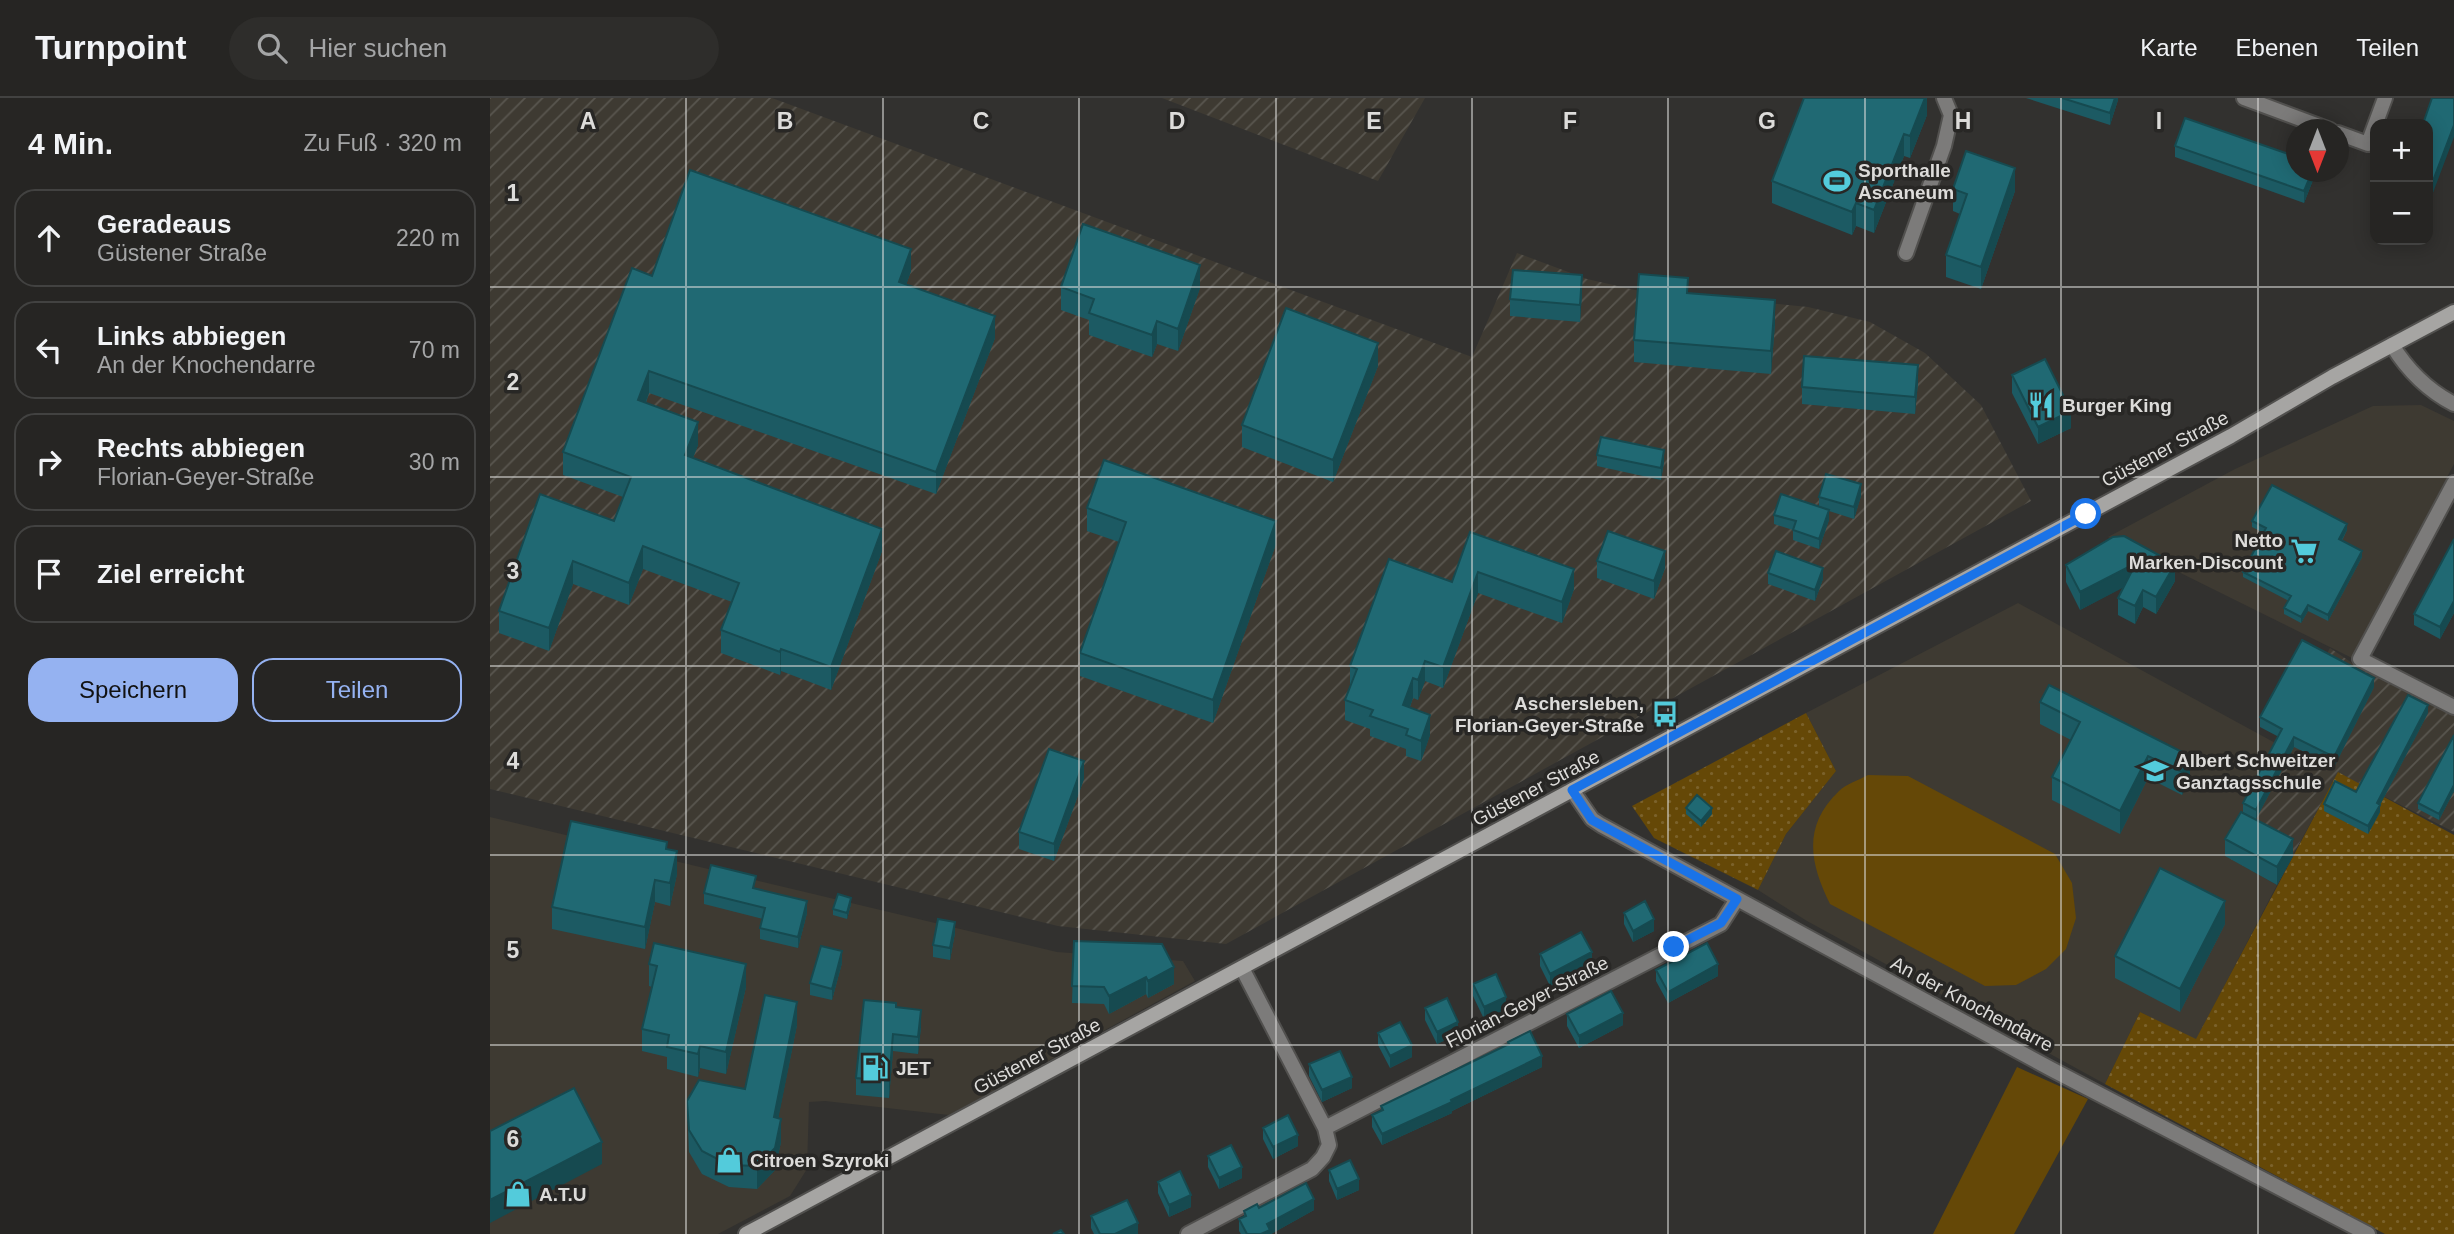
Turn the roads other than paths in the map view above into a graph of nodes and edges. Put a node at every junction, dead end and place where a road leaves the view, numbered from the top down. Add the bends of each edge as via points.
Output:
1 (1944, 98) edge
2 (2244, 98) edge
3 (2385, 98) edge
4 (2300, 119) edge
5 (2349, 137) edge
6 (1906, 253) dead end
7 (2454, 312) edge
8 (2392, 345) junction
9 (2454, 404) edge
10 (2454, 483) edge
11 (2454, 707) edge
12 (1572, 790) junction
13 (1737, 899) junction
14 (1242, 968) junction
15 (1325, 1128) junction
16 (746, 1234) edge
17 (1188, 1234) edge
18 (2368, 1234) edge

1 - 6 street via 1951,115 1944,146
2 - 4 street
3 - 5 street via 2368,144
7 - 8 main road, Güstener Straße
8 - 9 street via 2414,375
8 - 12 main road, Güstener Straße
10 - 11 street via 2360,659
12 - 13 street, An der Knochendarre via 1592,820
12 - 14 main road, Güstener Straße
13 - 15 street, Florian-Geyer-Straße via 1721,923
13 - 18 street, An der Knochendarre
14 - 15 street
14 - 16 main road, Güstener Straße
15 - 17 street via 1329,1145 1312,1169

